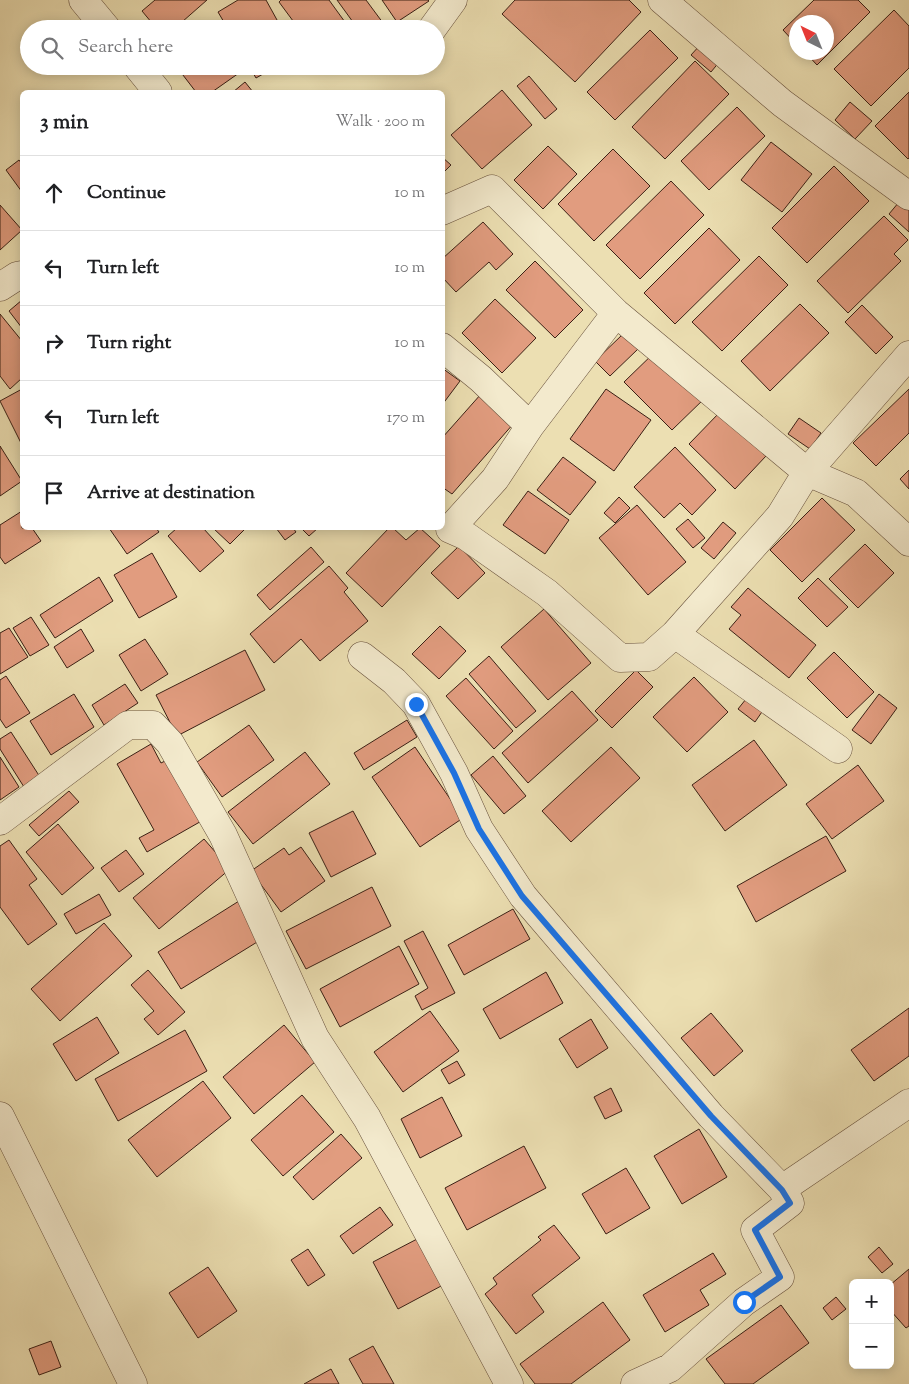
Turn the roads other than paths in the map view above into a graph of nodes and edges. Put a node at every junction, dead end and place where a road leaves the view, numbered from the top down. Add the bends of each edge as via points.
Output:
1 (83, 0) edge
2 (452, 0) edge
3 (662, 0) edge
4 (100, 20) edge
5 (438, 20) edge
6 (144, 75) edge
7 (156, 90) edge
8 (909, 196) edge
9 (445, 210) edge
10 (20, 275) edge
11 (0, 287) edge
12 (616, 313) junction
13 (445, 349) edge
14 (909, 355) edge
15 (530, 426) junction
16 (807, 472) junction
17 (909, 542) edge
18 (675, 634) junction
19 (362, 656) dead end
20 (838, 748) dead end
21 (0, 821) edge
22 (909, 1103) edge
23 (0, 1116) edge
24 (782, 1190) junction
25 (676, 1376) edge
26 (133, 1384) edge
27 (509, 1384) edge
28 (636, 1384) edge

1 - 4 street
2 - 5 street
3 - 8 street via 782,103
6 - 7 street
9 - 12 street via 492,189
10 - 11 street
12 - 15 street
12 - 16 street
13 - 15 street
14 - 16 street
15 - 18 street via 495,479 450,529 466,536 547,593 620,658 648,657
16 - 17 street via 856,493
16 - 18 street via 780,516
18 - 20 street
19 - 24 street via 394,680 416,704 454,773 479,829 522,896 711,1116
21 - 27 street via 128,726 153,725 170,743 223,835 315,1038 367,1118
22 - 24 street
23 - 26 street
24 - 25 street via 790,1203 755,1230 780,1277 744,1302
25 - 28 street

